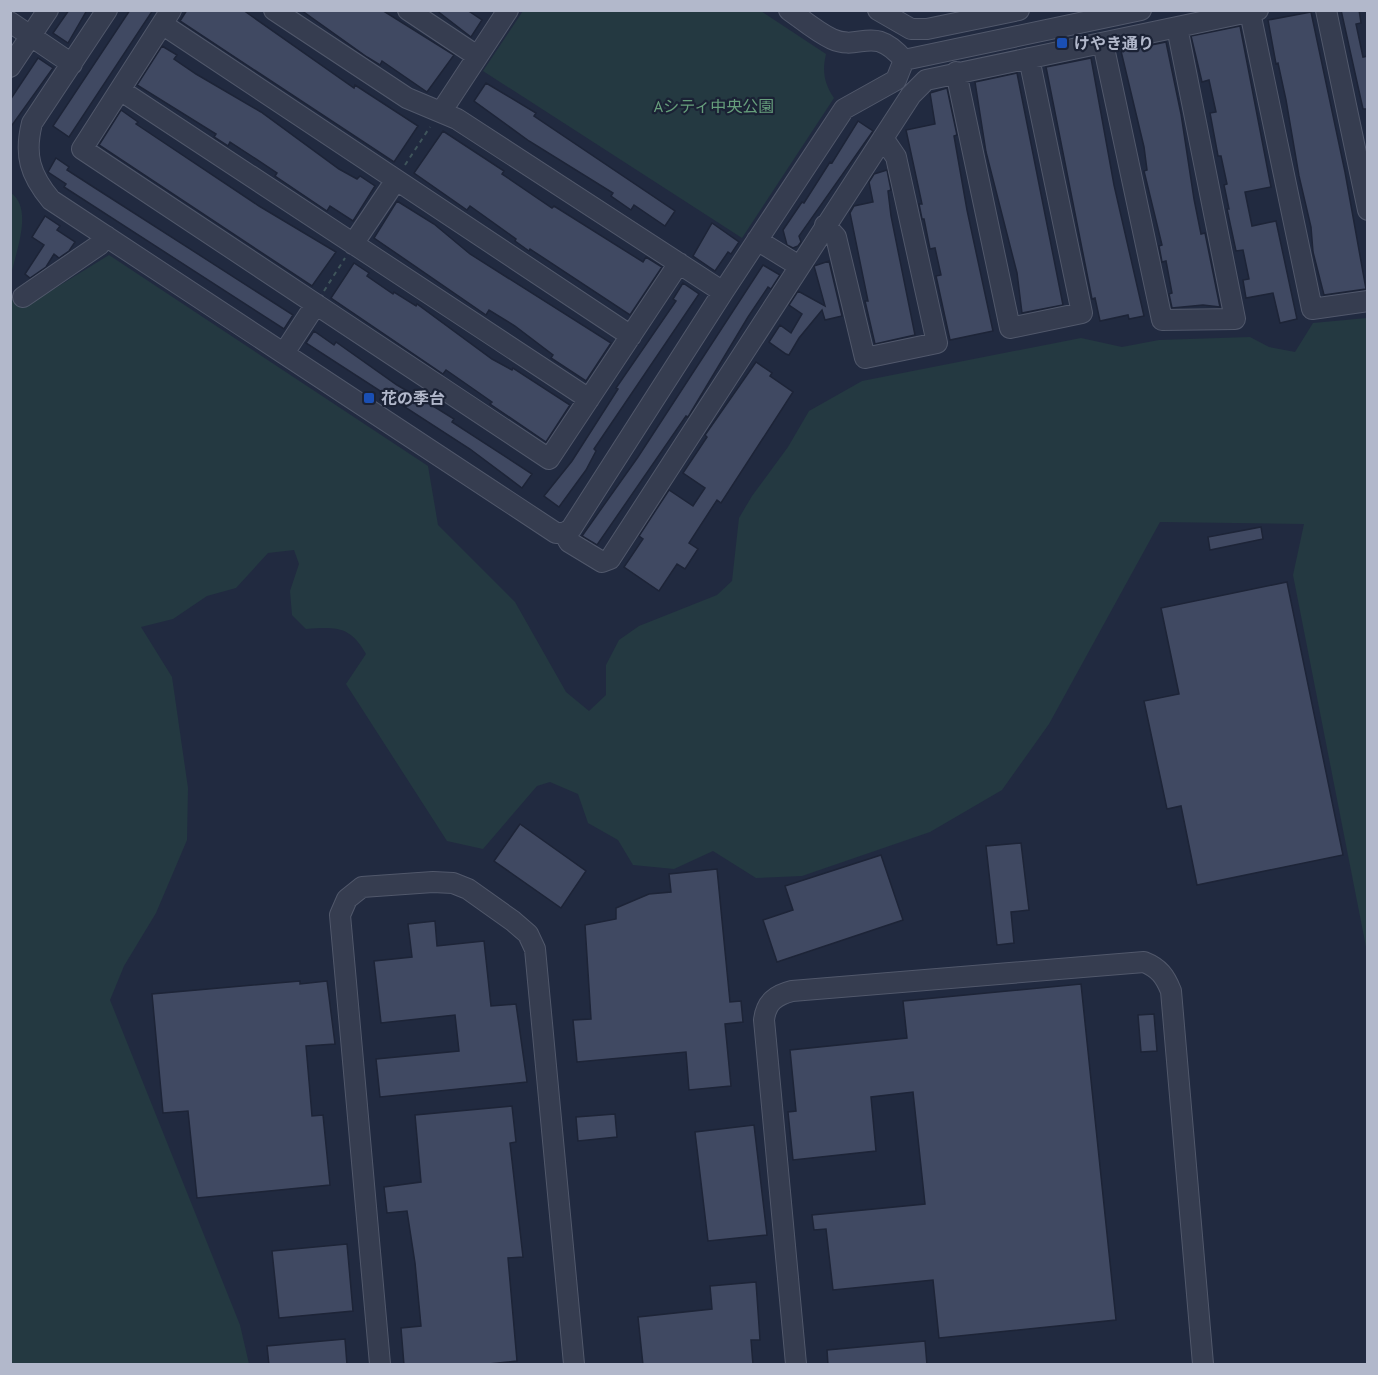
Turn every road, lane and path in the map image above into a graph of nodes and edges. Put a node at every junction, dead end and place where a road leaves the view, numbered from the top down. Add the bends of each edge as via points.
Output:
1 (48, 10) edge
2 (107, 10) edge
3 (274, 10) edge
4 (408, 10) edge
5 (508, 10) edge
6 (789, 10) edge
7 (878, 10) edge
8 (1019, 10) edge
9 (1326, 10) edge
10 (1136, 11) edge
11 (1254, 11) edge
12 (166, 17) edge
13 (946, 18) edge
14 (10, 22) edge
15 (1177, 27) junction
16 (1139, 35) junction
17 (30, 37) junction
18 (1103, 42) junction
19 (477, 56) junction
20 (1029, 58) junction
21 (904, 60) junction
22 (72, 64) junction
23 (10, 67) edge
24 (956, 72) junction
25 (120, 90) junction
26 (441, 112) junction
27 (883, 138) junction
28 (396, 180) junction
29 (1368, 210) edge
30 (825, 225) junction
31 (106, 237) junction
32 (757, 240) junction
33 (353, 244) junction
34 (679, 263) junction
35 (799, 266) junction
36 (723, 292) junction
37 (23, 297) dead end
38 (1368, 301) edge
39 (316, 304) junction
40 (631, 336) junction
41 (284, 353) junction
42 (589, 399) junction
43 (564, 534) junction
44 (380, 1365) edge
45 (574, 1365) edge
46 (796, 1365) edge
47 (1203, 1365) edge

1 - 17 street
2 - 22 street
3 - 26 street via 407,98
4 - 19 street
5 - 19 street
6 - 21 street via 834,40 875,39 895,49
7 - 13 street via 911,29
8 - 13 street
9 - 29 street
10 - 16 street
10 - 21 street
11 - 15 street
11 - 38 street via 1312,309
12 - 25 street
12 - 28 street
14 - 17 street
15 - 16 street
15 - 18 street via 1234,319 1162,320
16 - 18 street
17 - 22 street
17 - 23 street
18 - 20 street
19 - 26 street
20 - 24 street
20 - 24 street via 1082,313 1010,328
21 - 32 street via 896,80 844,109
22 - 31 street via 32,123 27,145 31,166 37,183 51,200
24 - 27 street via 926,80 911,95
25 - 33 street
25 - 39 street via 82,149
26 - 28 path
26 - 34 street via 457,118
27 - 30 street
27 - 30 street via 897,157 937,343 865,358 836,237
28 - 33 street
28 - 40 street
30 - 35 street
31 - 37 street
31 - 41 street
32 - 35 street
32 - 36 street
33 - 39 path
33 - 42 street
34 - 36 street
34 - 40 street
35 - 43 street via 610,559 602,562 569,542
36 - 43 street via 571,530
39 - 41 street
39 - 42 street via 549,459
40 - 42 street
41 - 43 street via 556,533
44 - 45 street via 340,915 347,899 362,887 433,882 468,889 528,934 535,949
46 - 47 street via 764,1020 771,1001 792,991 1144,962 1157,968 1171,991

